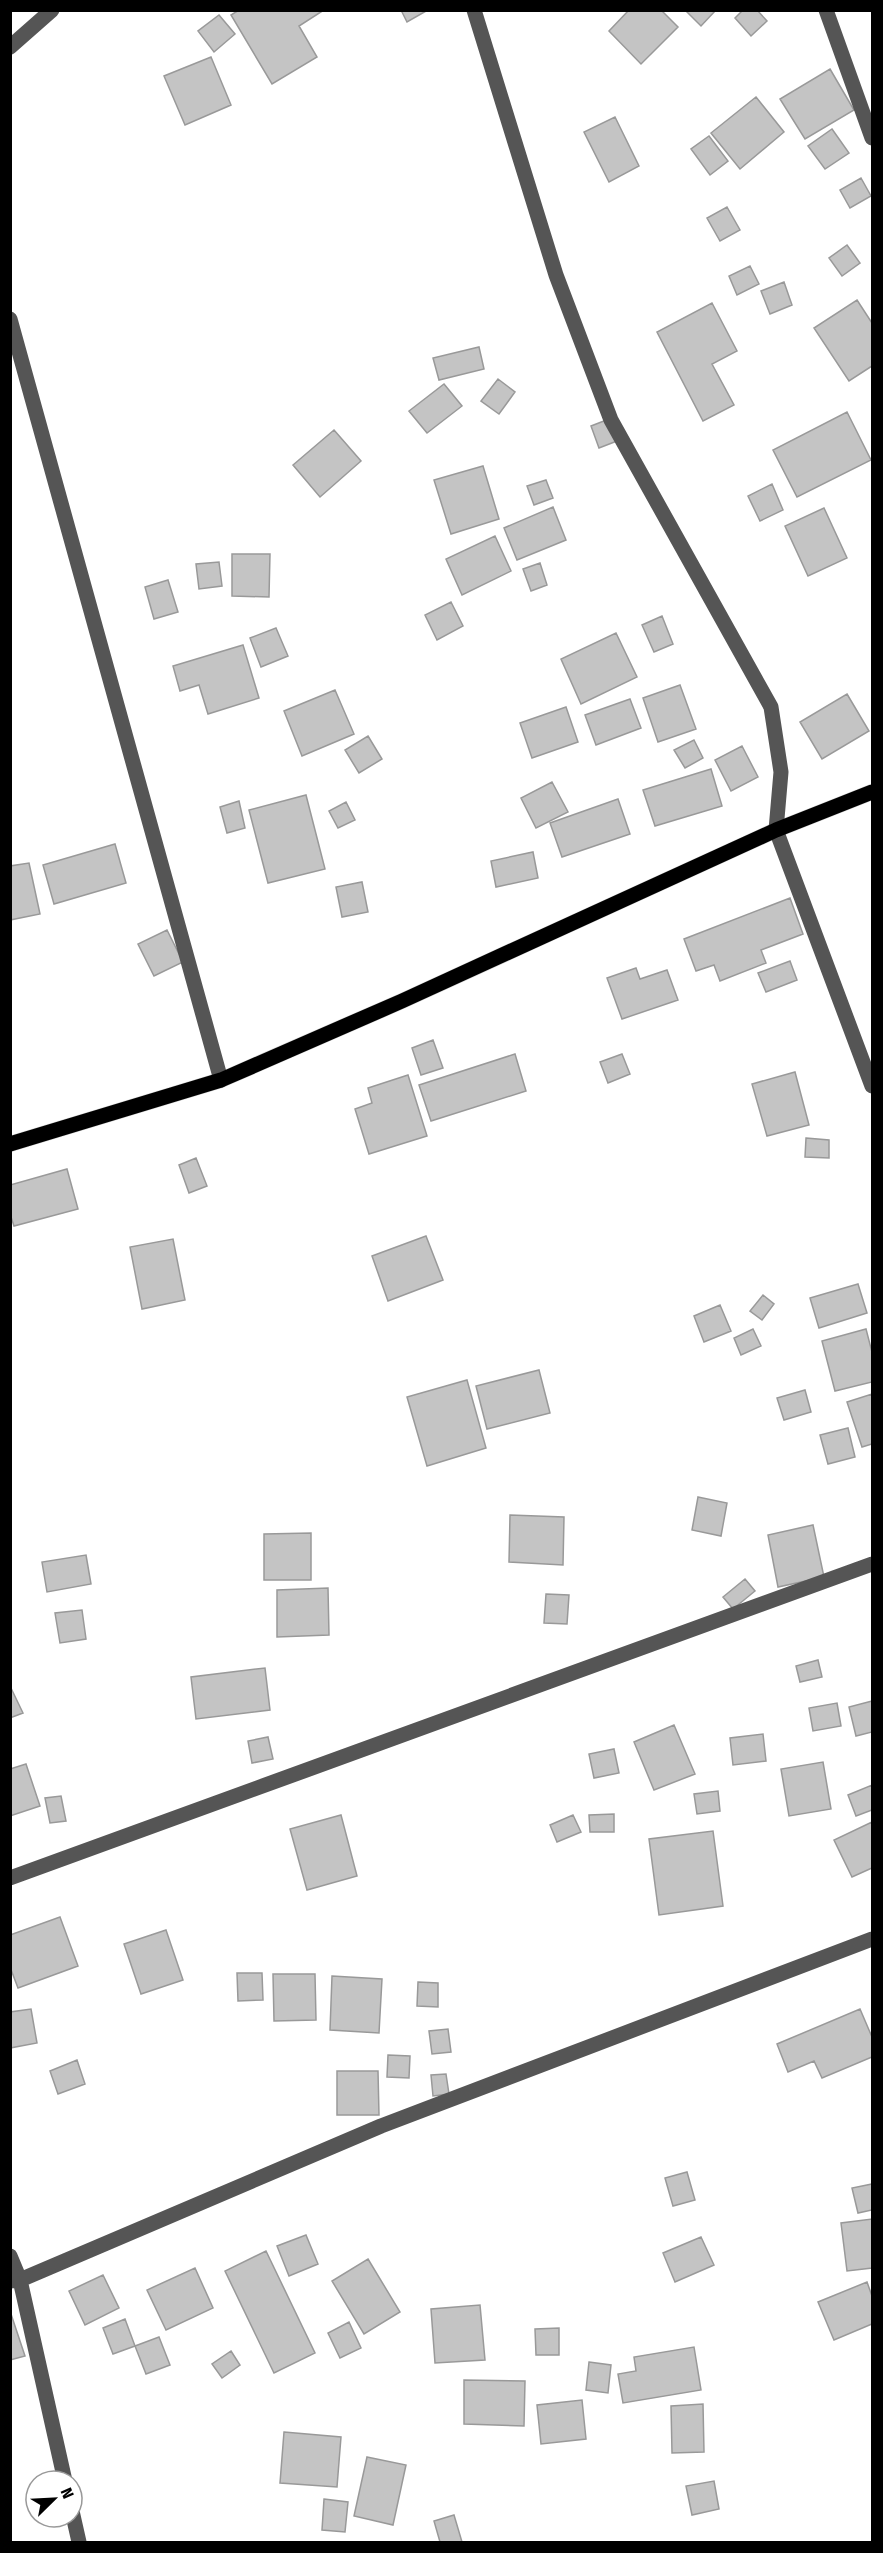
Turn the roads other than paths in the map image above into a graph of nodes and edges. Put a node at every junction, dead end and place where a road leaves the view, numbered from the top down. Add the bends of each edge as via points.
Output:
1 (52, 10) edge
2 (474, 10) edge
3 (826, 10) edge
4 (10, 47) edge
5 (873, 138) edge
6 (10, 319) edge
7 (873, 792) edge
8 (776, 830) junction
9 (221, 1080) junction
10 (873, 1086) edge
11 (10, 1144) edge
12 (873, 1564) edge
13 (10, 1878) edge
14 (873, 1939) edge
15 (10, 2256) edge
16 (15, 2281) edge
17 (62, 2469) edge

1 - 4 street
2 - 8 street via 556,274 611,420 771,707 781,772
3 - 5 street
6 - 9 street
7 - 8 main road
8 - 9 main road via 402,1002
8 - 10 street
9 - 11 main road
12 - 13 street
14 - 16 street via 381,2127
15 - 16 street
16 - 17 street

